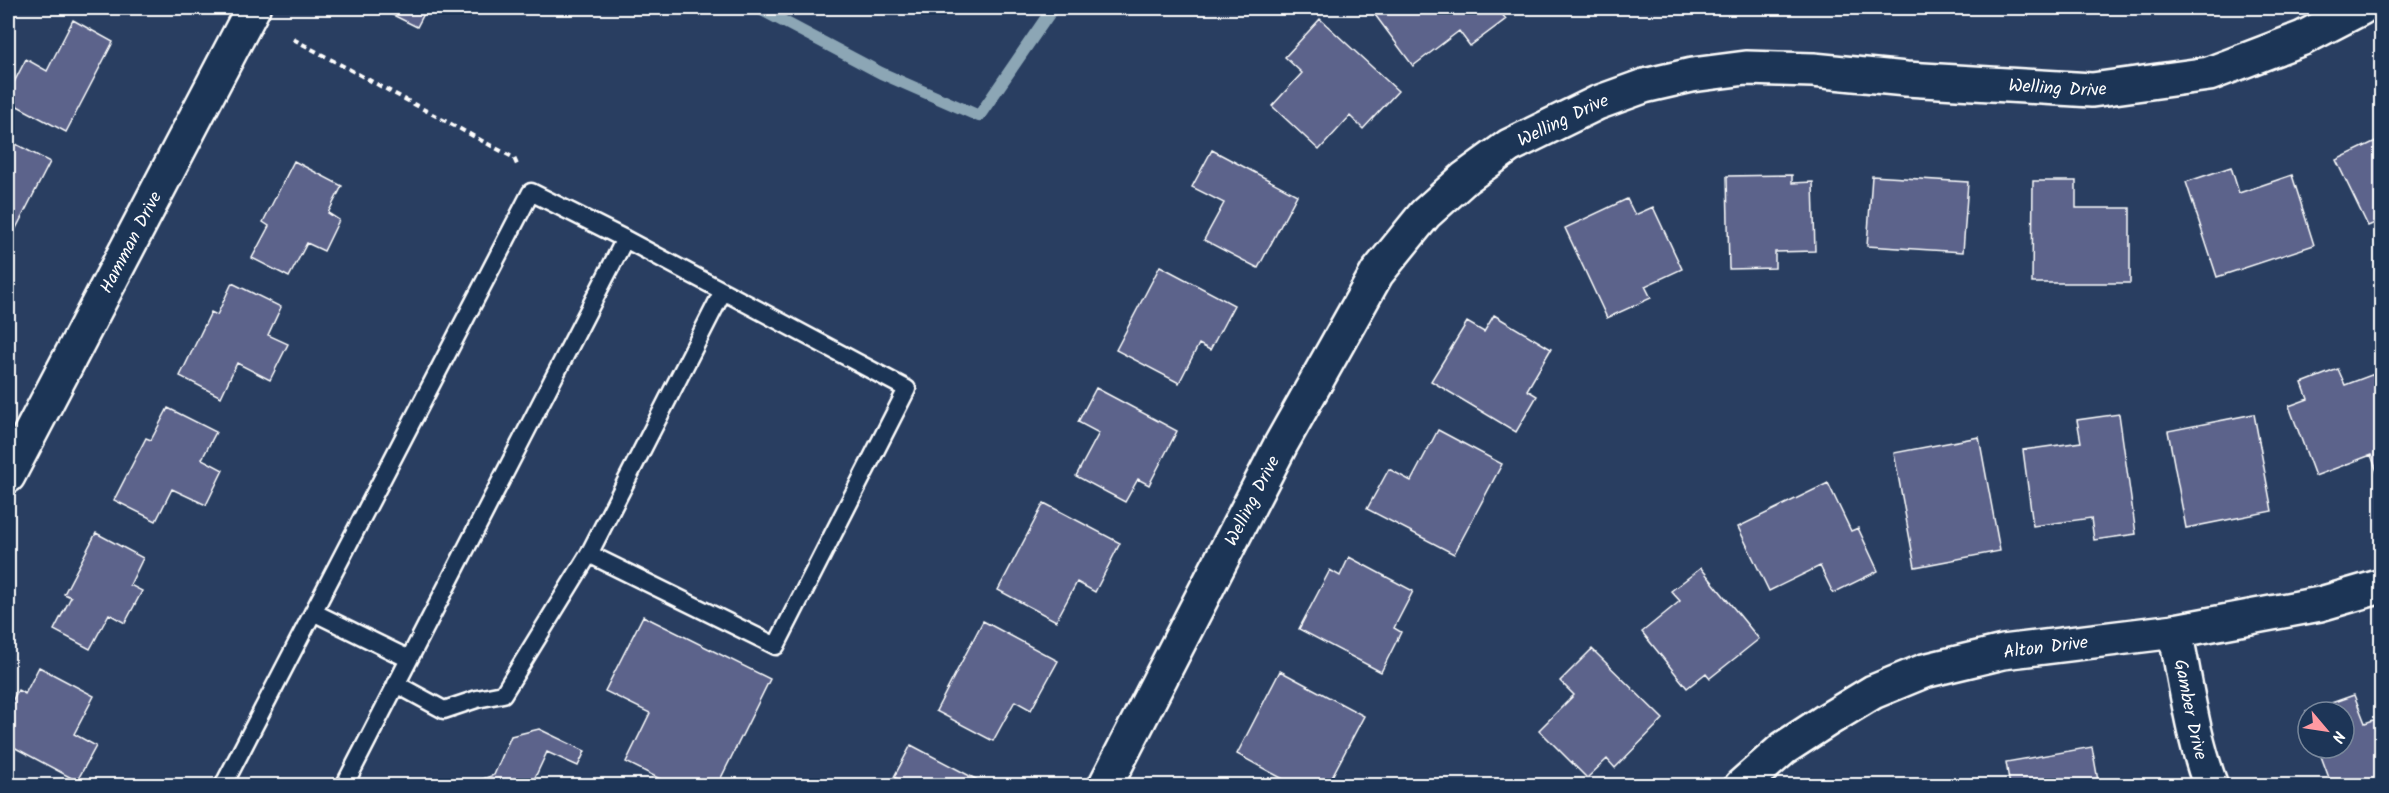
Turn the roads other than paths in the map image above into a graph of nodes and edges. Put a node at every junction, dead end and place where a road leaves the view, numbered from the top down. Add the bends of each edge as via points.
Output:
1 (253, 8) edge
2 (2361, 8) edge
3 (625, 239) junction
4 (723, 291) junction
5 (8, 476) edge
6 (589, 554) junction
7 (2382, 586) edge
8 (313, 612) junction
9 (2175, 631) junction
10 (409, 659) junction
11 (396, 684) junction
12 (223, 786) edge
13 (344, 786) edge
14 (1105, 786) edge
15 (1741, 786) edge
16 (2211, 786) edge

1 - 5 street, Hamman Drive
2 - 14 street, Welling Drive via 2303,38 2209,74 2092,90 1746,68 1644,86 1566,116 1509,146 1425,214 1377,273 1281,444
3 - 4 lane
3 - 8 lane via 531,192
3 - 10 lane
4 - 6 lane
4 - 6 lane via 907,389 776,646
6 - 11 lane via 503,694 444,710
7 - 9 street, Alton Drive via 2320,604
8 - 10 lane
8 - 12 lane
9 - 15 street, Alton Drive via 2003,652 1924,671 1873,692 1827,720 1784,748
9 - 16 street, Gamber Drive via 2191,719
10 - 11 lane
11 - 13 lane

